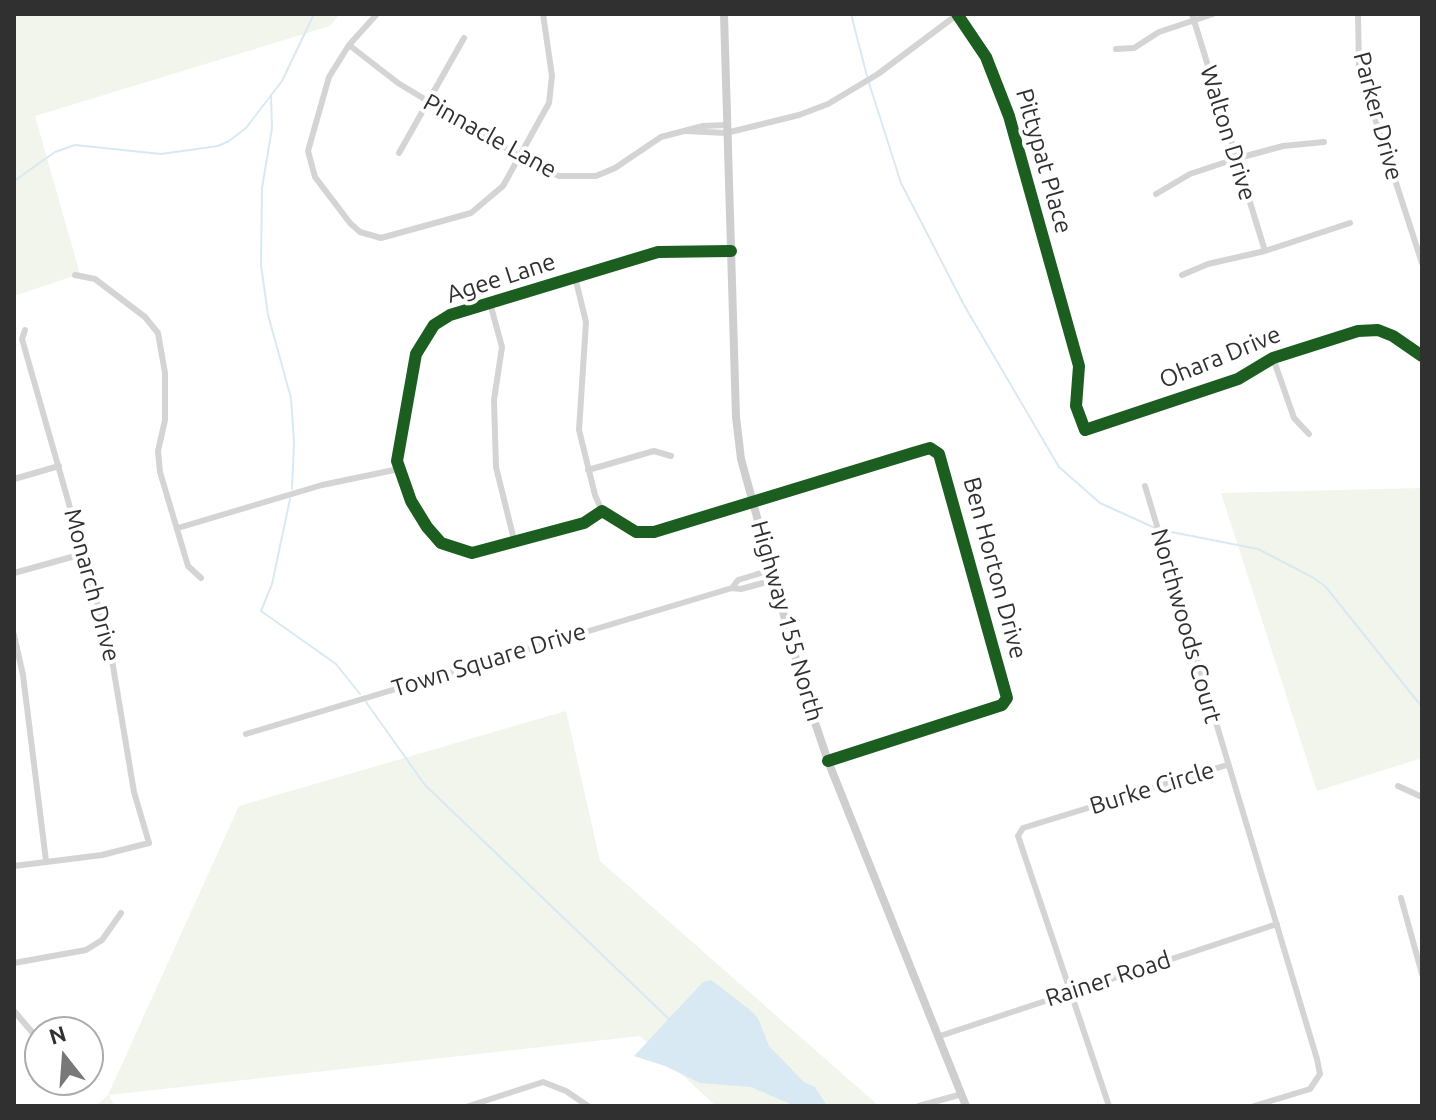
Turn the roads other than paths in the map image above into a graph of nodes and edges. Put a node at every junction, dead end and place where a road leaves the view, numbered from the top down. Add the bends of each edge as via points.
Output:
1 (377, 14) edge
2 (543, 14) edge
3 (724, 14) edge
4 (957, 14) edge
5 (1213, 14) edge
6 (1358, 14) edge
7 (1193, 17) edge
8 (464, 38) dead end
9 (349, 45) junction
10 (1116, 49) dead end
11 (427, 101) junction
12 (726, 129) junction
13 (1324, 142) dead end
14 (399, 153) dead end
15 (520, 158) junction
16 (1235, 159) junction
17 (1156, 194) dead end
18 (1350, 223) dead end
19 (731, 251) junction
20 (1265, 251) junction
21 (1422, 263) edge
22 (75, 275) dead end
23 (1182, 275) dead end
24 (575, 277) junction
25 (490, 303) junction
26 (1069, 329) joint
27 (25, 330) dead end
28 (1422, 356) edge
29 (1273, 358) junction
30 (1309, 434) dead end
31 (671, 456) dead end
32 (59, 466) junction
33 (399, 469) junction
34 (588, 470) junction
35 (14, 479) edge
36 (1145, 486) dead end
37 (754, 504) junction
38 (602, 511) junction
39 (178, 528) junction
40 (515, 544) junction
41 (86, 553) junction
42 (14, 573) edge
43 (773, 575) junction
44 (201, 578) dead end
45 (14, 635) edge
46 (246, 734) dead end
47 (828, 761) junction
48 (1227, 765) junction
49 (1398, 786) dead end
50 (1422, 797) edge
51 (46, 861) junction
52 (14, 866) edge
53 (1401, 898) dead end
54 (121, 913) dead end
55 (1277, 924) junction
56 (14, 963) edge
57 (1422, 974) edge
58 (1072, 990) junction
59 (940, 1036) junction
60 (962, 1094) junction
61 (469, 1106) edge
62 (588, 1106) edge
63 (919, 1106) edge
64 (966, 1106) edge
65 (1109, 1106) edge
66 (1254, 1106) edge

1 - 9 street
2 - 15 street via 552,91
3 - 12 main road, Highway 155 North
4 - 12 street, Pinnacle Lane via 878,74 828,104
4 - 26 street, Pittypat Place via 996,78
5 - 7 street
6 - 21 street, Parker Drive via 1359,69
7 - 10 street via 1134,48
7 - 16 street, Walton Drive
8 - 11 street
9 - 11 street, Pinnacle Lane
9 - 15 street via 323,92 308,157 315,177 360,232 392,237 471,213 498,192
11 - 14 street
11 - 15 street, Pinnacle Lane
12 - 15 street, Pinnacle Lane via 683,131 657,139 615,168 590,177 553,175
12 - 19 main road, Highway 155 North
13 - 16 street
16 - 17 street via 1190,174
16 - 20 street, Walton Drive
18 - 20 street
19 - 24 street, Agee Lane via 658,252
19 - 37 main road, Highway 155 North via 737,431
20 - 23 street
22 - 39 street via 95,279 158,333 165,420 158,451
24 - 25 street, Agee Lane
24 - 34 street via 586,322 578,398
25 - 33 street, Agee Lane via 450,315 423,339 398,441
25 - 40 street via 502,347 494,400 496,467
26 - 29 street, Ohara Drive via 1079,366 1076,406 1085,430 1238,379
27 - 32 street, Monarch Drive via 22,339
28 - 29 street, Ohara Drive via 1378,330 1358,331
29 - 30 street via 1294,418
31 - 34 street via 654,451
32 - 35 street
32 - 41 street, Monarch Drive
33 - 39 street via 322,485
33 - 40 street via 411,501 441,543 472,553
34 - 38 street
36 - 48 street, Northwoods Court
37 - 38 street via 654,532 636,532
37 - 43 main road, Highway 155 North
37 - 47 street, Ben Horton Drive via 930,448 944,467 1007,698 1002,705
38 - 40 street via 584,523
39 - 44 street via 188,566
41 - 42 street
41 - 51 street, Monarch Drive via 149,843
43 - 46 street, Town Square Drive via 741,589
43 - 47 main road, Highway 155 North
45 - 51 street
47 - 59 main road, Highway 155 North
48 - 55 street, Burke Circle
48 - 58 street, Burke Circle via 1023,828 1018,836 1022,850
49 - 50 street
51 - 52 street
53 - 57 street
54 - 56 street via 102,940 86,950
55 - 58 street, Rainer Road
55 - 66 street, Burke Circle via 1320,1074 1310,1089
58 - 59 street, Rainer Road
58 - 65 street, Burke Circle
59 - 60 main road, Highway 155 North
60 - 63 street
60 - 64 main road, Highway 155 North
61 - 62 street via 543,1082

